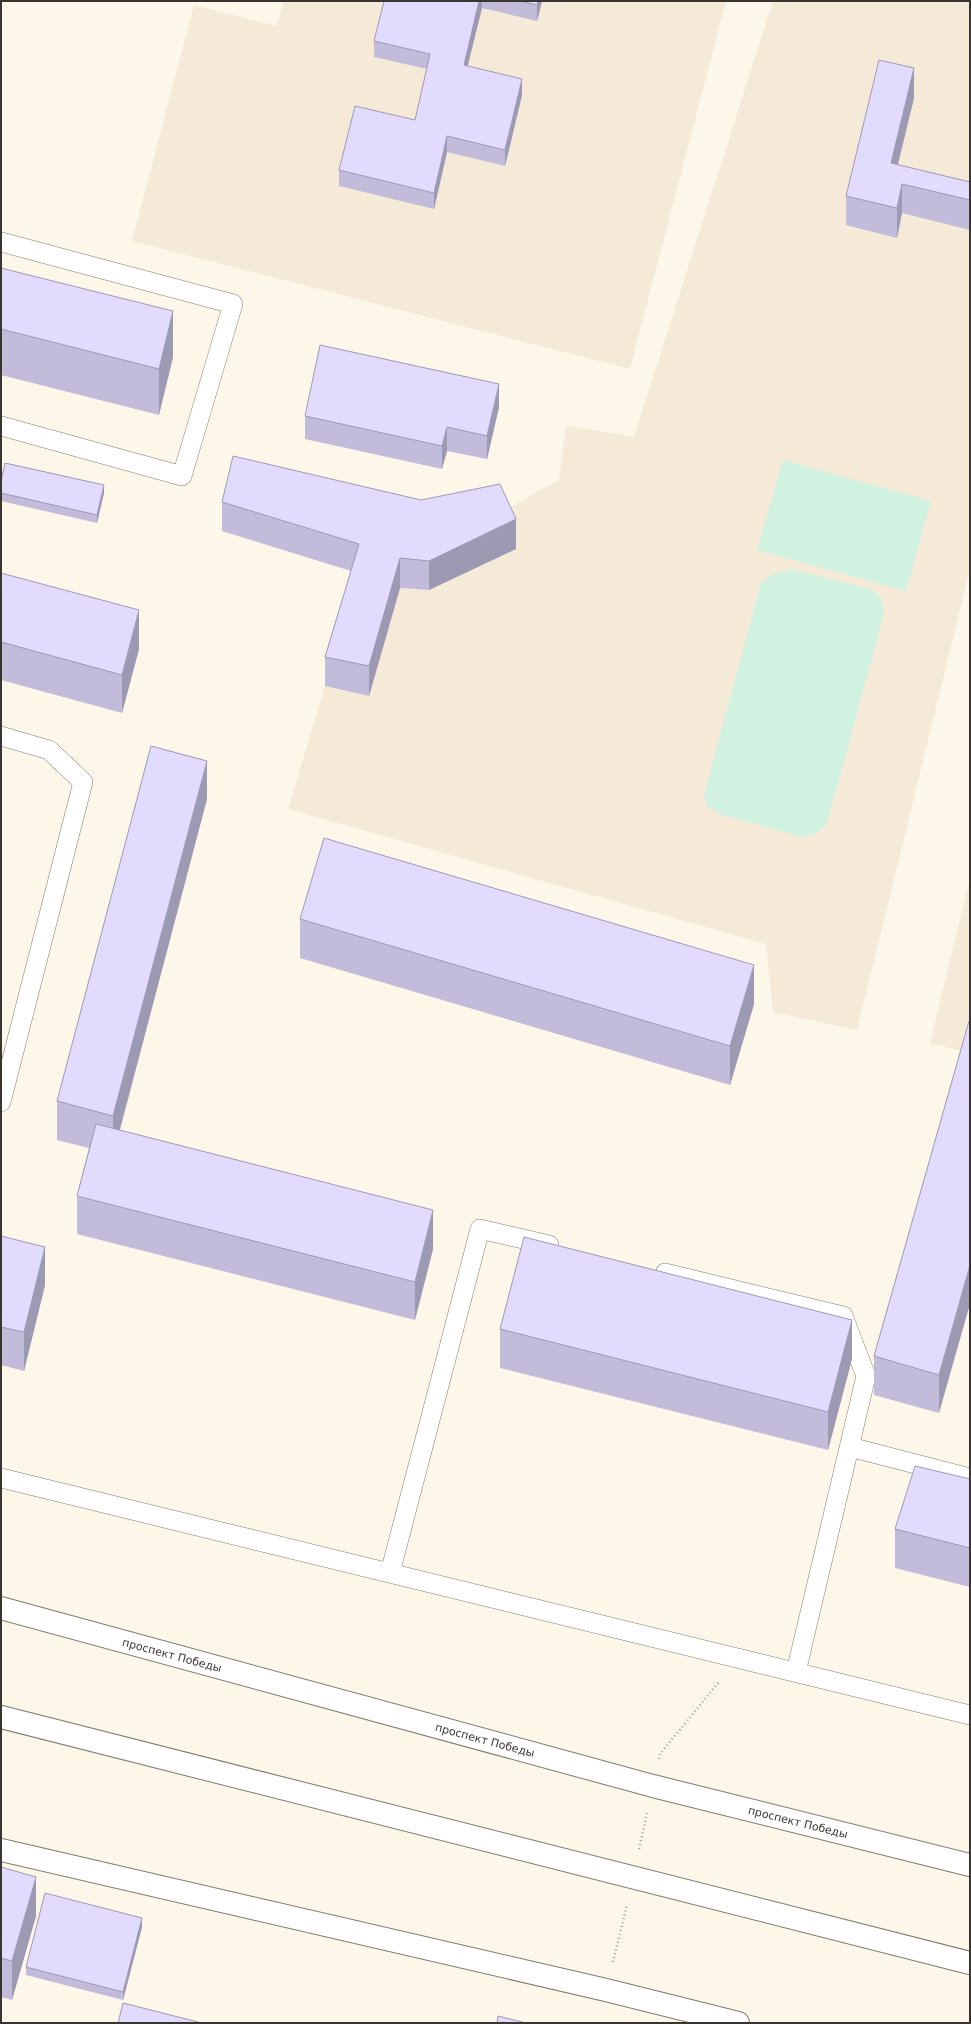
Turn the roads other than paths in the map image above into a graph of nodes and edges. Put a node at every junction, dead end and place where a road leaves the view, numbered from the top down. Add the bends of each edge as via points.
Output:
1 (1, 242) edge
2 (1, 426) edge
3 (1, 736) edge
4 (1, 1102) edge
5 (565, 1249) edge
6 (650, 1270) edge
7 (850, 1447) junction
8 (1, 1478) edge
9 (970, 1478) edge
10 (390, 1573) junction
11 (1, 1608) edge
12 (796, 1672) junction
13 (970, 1715) edge
14 (1, 1717) edge
15 (1, 1850) edge
16 (970, 1866) edge
17 (970, 1963) edge
18 (738, 2023) edge

1 - 2 lane via 233,304 182,476
3 - 4 lane via 49,750 83,782
5 - 10 lane via 480,1229
6 - 7 lane via 843,1316 866,1376
7 - 9 lane
7 - 12 lane
8 - 10 lane
10 - 12 lane
11 - 16 main road, проспект Победы via 645,1784
12 - 13 lane
14 - 17 main road
15 - 18 main road

